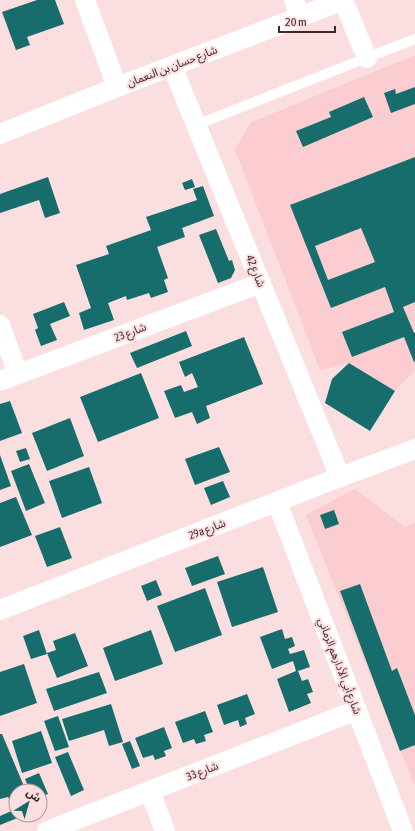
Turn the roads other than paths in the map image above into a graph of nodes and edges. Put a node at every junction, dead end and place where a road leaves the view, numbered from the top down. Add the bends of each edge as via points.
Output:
1 (85, 0) edge
2 (343, 0) edge
3 (297, 8) edge
4 (415, 39) edge
5 (367, 58) junction
6 (172, 66) junction
7 (117, 87) junction
8 (196, 125) junction
9 (0, 134) edge
10 (261, 283) junction
11 (0, 325) edge
12 (9, 378) edge
13 (415, 449) edge
14 (340, 477) junction
15 (277, 502) junction
16 (0, 610) edge
17 (357, 710) junction
18 (150, 791) junction
19 (46, 831) edge
20 (165, 831) edge
21 (403, 831) edge

1 - 7 street
2 - 3 street, شارع حسان بن النعمان
2 - 5 street
3 - 6 street, شارع حسان بن النعمان
4 - 5 lane
5 - 8 lane
6 - 7 street, شارع حسان بن النعمان
6 - 8 street, شارع 42
7 - 9 street, شارع حسان بن النعمان
8 - 10 street, شارع 42
10 - 12 street, شارع 23
10 - 14 street, شارع 42
11 - 12 street
13 - 14 street, 29a شارع
14 - 15 street, 29a شارع
15 - 16 street, 29a شارع
15 - 17 street, شارع أبي الأدارهم الزماني
17 - 18 street, شارع 33
17 - 21 street, شارع أبي الأدارهم الزماني
18 - 19 street, شارع 33
18 - 20 street

